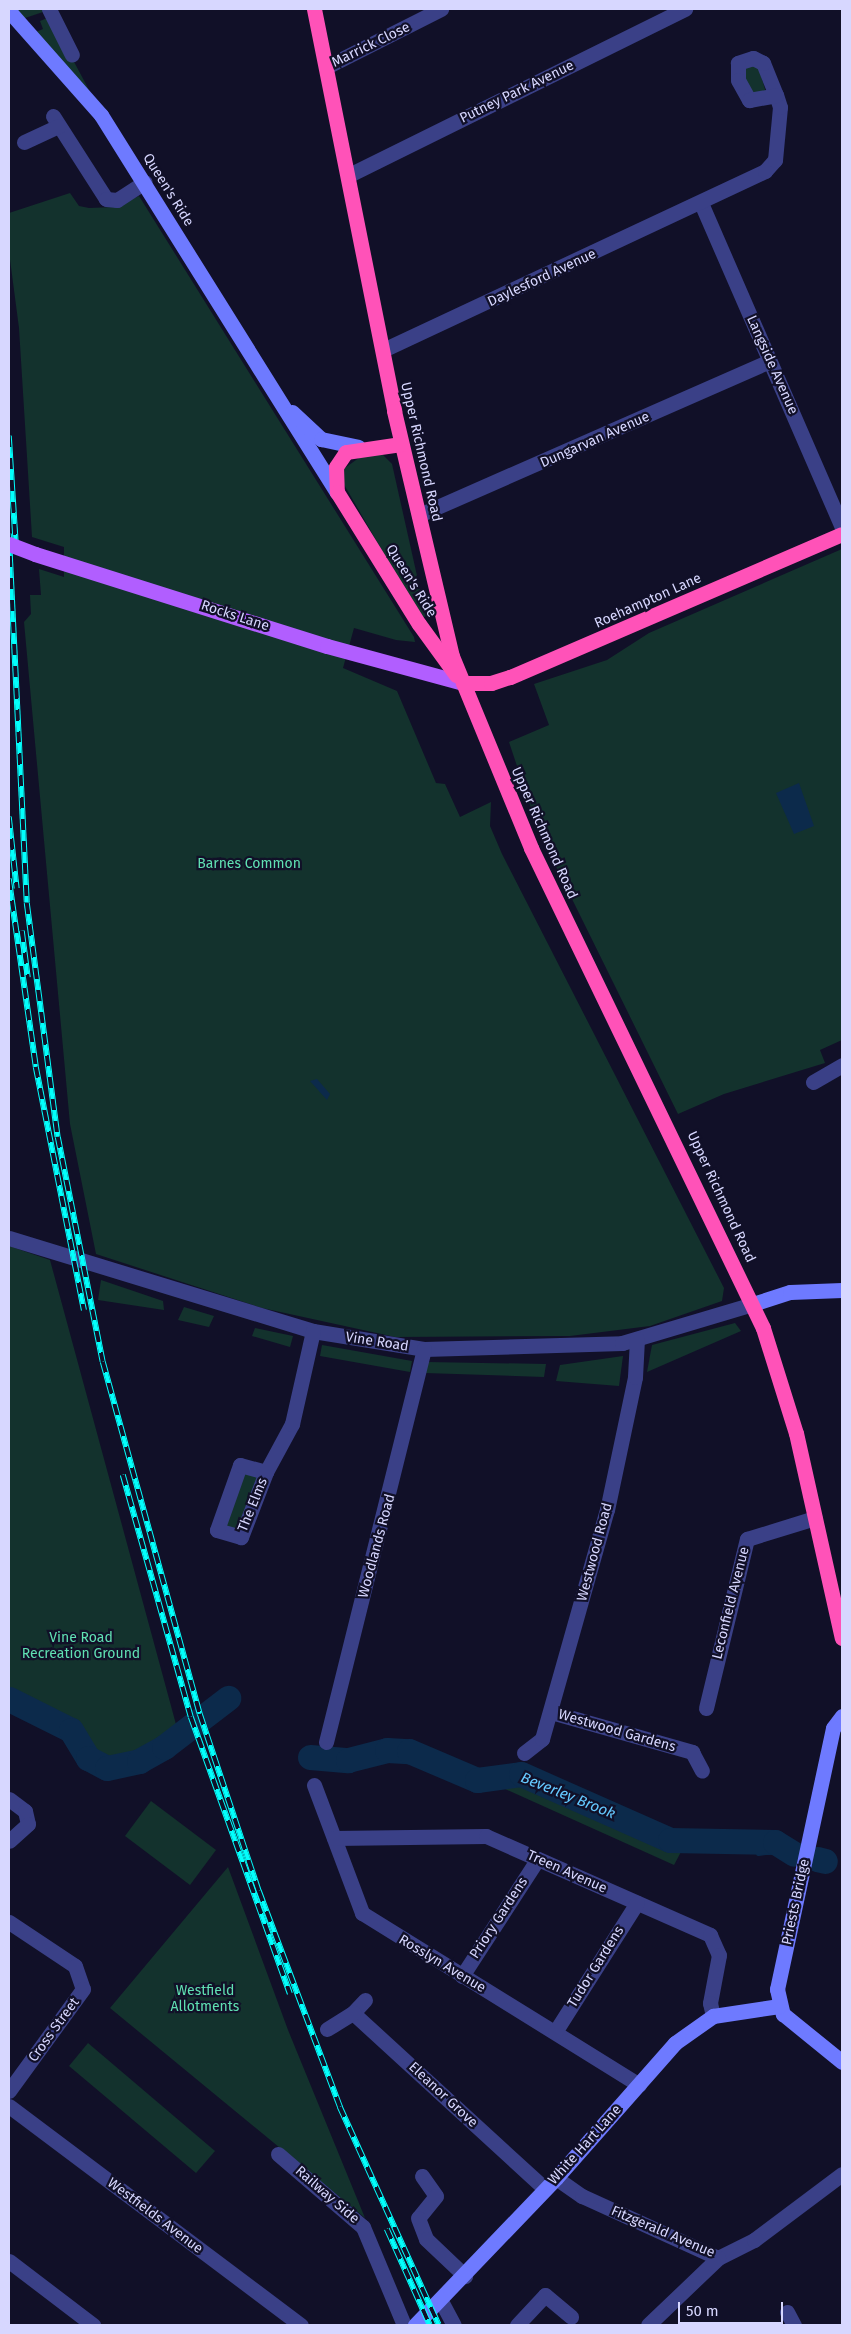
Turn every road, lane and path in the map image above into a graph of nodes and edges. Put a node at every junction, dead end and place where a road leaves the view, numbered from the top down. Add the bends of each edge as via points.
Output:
1 (49, 9) edge
2 (314, 9) edge
3 (441, 9) edge
4 (685, 9) edge
5 (9, 11) edge
6 (72, 54) dead end
7 (326, 67) junction
8 (776, 94) dead end
9 (24, 142) dead end
10 (349, 175) junction
11 (145, 182) junction
12 (701, 202) junction
13 (382, 350) junction
14 (769, 361) junction
15 (282, 400) junction
16 (402, 444) junction
17 (358, 447) junction
18 (337, 492) junction
19 (419, 516) junction
20 (842, 528) edge
21 (842, 534) edge
22 (9, 544) edge
23 (464, 684) junction
24 (842, 1065) edge
25 (813, 1082) dead end
26 (9, 1238) edge
27 (842, 1290) edge
28 (753, 1304) junction
29 (314, 1331) junction
30 (637, 1339) junction
31 (424, 1349) junction
32 (266, 1472) junction
33 (815, 1518) junction
34 (842, 1638) edge
35 (706, 1708) dead end
36 (551, 1712) junction
37 (842, 1716) edge
38 (326, 1742) dead end
39 (524, 1753) dead end
40 (702, 1771) dead end
41 (314, 1785) dead end
42 (9, 1798) edge
43 (334, 1838) junction
44 (9, 1841) edge
45 (537, 1860) junction
46 (636, 1903) junction
47 (9, 1922) edge
48 (462, 1976) junction
49 (365, 2000) dead end
50 (778, 2006) junction
51 (354, 2013) junction
52 (713, 2016) junction
53 (327, 2029) dead end
54 (555, 2032) junction
55 (842, 2062) edge
56 (639, 2086) junction
57 (9, 2091) edge
58 (9, 2106) edge
59 (278, 2154) dead end
60 (842, 2174) edge
61 (422, 2176) dead end
62 (556, 2178) junction
63 (545, 2189) junction
64 (718, 2258) junction
65 (9, 2261) edge
66 (465, 2276) junction
67 (441, 2301) junction
68 (571, 2317) dead end
69 (93, 2325) edge
70 (301, 2325) edge
71 (404, 2325) edge
72 (414, 2325) edge
73 (454, 2325) edge
74 (517, 2325) edge
75 (648, 2325) edge

1 - 6 street
2 - 7 highway, Upper Richmond Road
3 - 7 street, Marrick Close
4 - 10 street, Putney Park Avenue
5 - 11 street, Queen's Ride via 101,115
7 - 10 highway, Upper Richmond Road
8 - 12 street, Daylesford Avenue via 780,107 772,167
9 - 11 street via 56,121 106,199 117,200
10 - 13 highway, Upper Richmond Road
11 - 15 street, Queen's Ride
12 - 13 street, Daylesford Avenue
12 - 14 street, Langside Avenue
13 - 16 highway, Upper Richmond Road
14 - 19 street, Dungarvan Avenue
14 - 20 street, Langside Avenue
15 - 17 street, Queen's Ride via 316,436 330,444
15 - 18 street, Queen's Ride
16 - 17 highway, Queen's Ride
16 - 19 highway, Upper Richmond Road
17 - 18 highway via 338,461
18 - 23 highway, Queen's Ride via 439,655
19 - 23 highway, Upper Richmond Road via 452,656
21 - 23 highway, Roehampton Lane via 505,679
22 - 23 main road, Rocks Lane, bridge
23 - 28 highway, Upper Richmond Road via 535,857
24 - 25 street
26 - 29 street, Vine Road
27 - 28 street via 790,1292
28 - 30 street, Vine Road
28 - 33 highway, Upper Richmond Road via 780,1378
29 - 31 street, Vine Road
29 - 32 street, The Elms via 292,1424
30 - 31 street, Vine Road via 539,1348
30 - 36 street, Westwood Road via 635,1377 607,1510
31 - 38 street, Woodlands Road
32 - 32 street, The Elms via 241,1537 217,1530 240,1465
33 - 34 highway, Upper Richmond Road
33 - 35 street, Leconfield Avenue via 747,1539
36 - 39 street, Westwood Road via 542,1740
36 - 40 street, Westwood Gardens via 692,1752
37 - 50 street, Priests Bridge via 833,1728 777,1989
41 - 43 street, Rosslyn Avenue
42 - 44 street via 25,1811 28,1824
43 - 45 street, Treen Avenue via 471,1834 500,1841
43 - 48 street, Rosslyn Avenue via 362,1913
45 - 46 street, Treen Avenue
45 - 48 street, Priory Gardens
46 - 52 street, Treen Avenue via 715,1940 719,1955 710,2003
46 - 54 street, Tudor Gardens
47 - 57 street, Cross Street via 75,1966 83,1989
48 - 54 street, Rosslyn Avenue
49 - 51 street
50 - 52 street, White Hart Lane
50 - 55 street via 802,2034
51 - 53 street
51 - 63 street, Eleanor Grove
52 - 56 street, White Hart Lane via 675,2043
54 - 56 street, Rosslyn Avenue
56 - 62 street, White Hart Lane
58 - 70 street, Westfields Avenue
59 - 71 street, Railway Side via 363,2226
60 - 64 street, Fitzgerald Avenue via 754,2240
61 - 66 street via 436,2196 418,2218 426,2239
62 - 63 street, White Hart Lane
62 - 64 street, Fitzgerald Avenue via 582,2196
63 - 66 street, White Hart Lane
64 - 75 street
65 - 69 street
66 - 67 street, White Hart Lane
67 - 72 street, White Hart Lane
67 - 73 street
68 - 74 street via 545,2295

